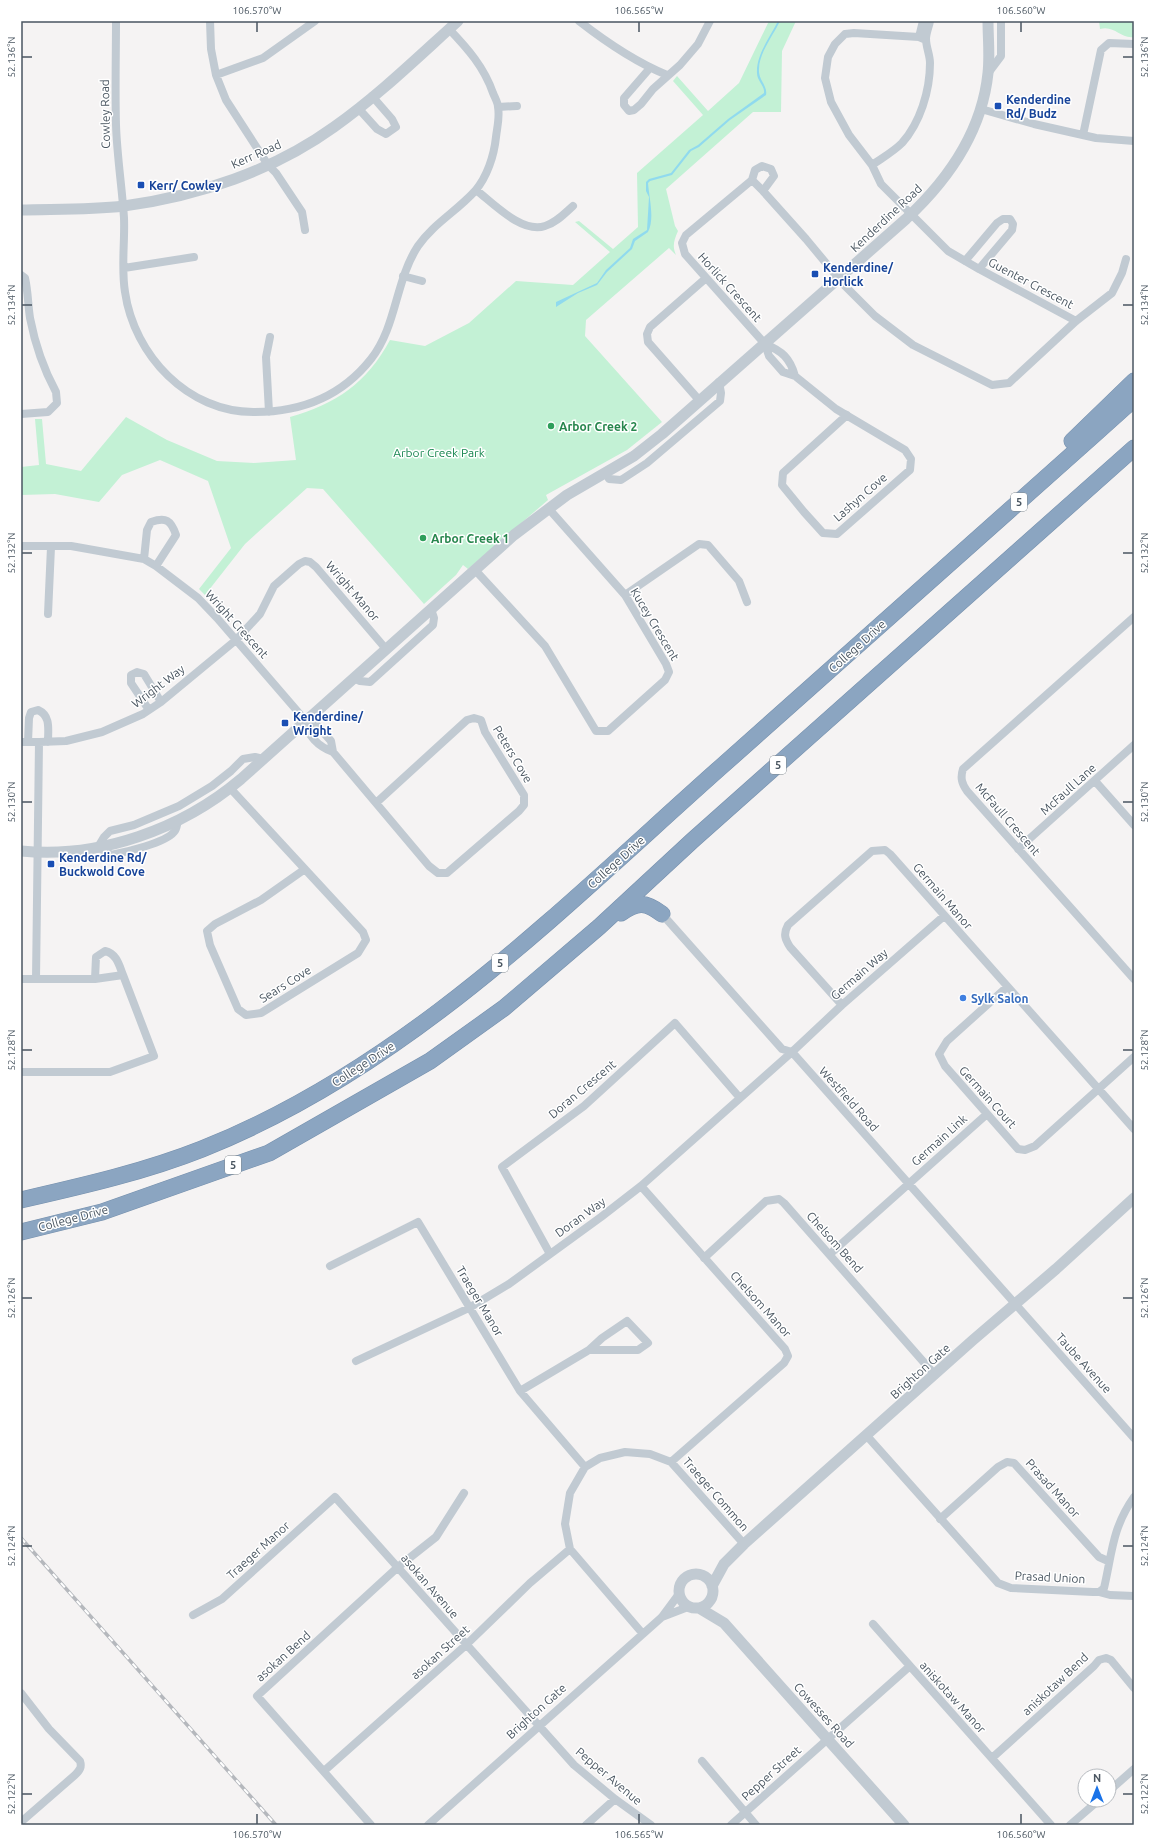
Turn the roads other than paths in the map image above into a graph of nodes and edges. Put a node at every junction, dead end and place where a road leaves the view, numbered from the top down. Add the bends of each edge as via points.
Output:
1 (116, 21) edge
2 (210, 21) edge
3 (315, 21) edge
4 (458, 21) edge
5 (579, 21) edge
6 (710, 21) edge
7 (923, 21) edge
8 (930, 21) edge
9 (988, 21) edge
10 (1001, 21) edge
11 (449, 29) junction
12 (922, 39) junction
13 (1134, 44) edge
14 (650, 68) junction
15 (988, 73) junction
16 (216, 75) junction
17 (667, 75) junction
18 (372, 96) junction
19 (517, 106) dead end
20 (498, 107) junction
21 (358, 108) junction
22 (981, 109) junction
23 (1083, 135) junction
24 (1134, 142) edge
25 (268, 165) junction
26 (872, 165) junction
27 (752, 180) junction
28 (476, 190) junction
29 (763, 191) junction
30 (123, 206) junction
31 (573, 206) dead end
32 (21, 210) edge
33 (911, 214) junction
34 (305, 230) dead end
35 (194, 257) dead end
36 (1126, 259) dead end
37 (965, 261) junction
38 (124, 268) junction
39 (979, 269) junction
40 (21, 275) edge
41 (404, 276) junction
42 (839, 278) junction
43 (705, 279) junction
44 (422, 282) dead end
45 (1076, 321) junction
46 (270, 337) dead end
47 (765, 344) junction
48 (1134, 381) edge
49 (719, 382) junction
50 (699, 400) junction
51 (1134, 400) edge
52 (269, 412) junction
53 (21, 414) edge
54 (847, 415) junction
55 (1134, 448) edge
56 (1134, 455) edge
57 (606, 473) junction
58 (549, 508) junction
59 (1058, 514) junction
60 (21, 546) edge
61 (51, 547) junction
62 (144, 559) junction
63 (156, 566) junction
64 (476, 570) junction
65 (625, 595) junction
66 (747, 602) dead end
67 (904, 604) junction
68 (431, 609) junction
69 (48, 614) dead end
70 (1134, 617) edge
71 (236, 640) junction
72 (386, 649) junction
73 (353, 678) junction
74 (161, 702) junction
75 (149, 710) junction
76 (305, 720) junction
77 (24, 742) edge
78 (39, 742) junction
79 (48, 742) junction
80 (1134, 745) edge
81 (263, 760) junction
82 (1095, 781) junction
83 (230, 788) junction
84 (376, 802) junction
85 (1134, 825) edge
86 (98, 847) junction
87 (1018, 849) junction
88 (21, 851) edge
89 (39, 852) junction
90 (304, 869) junction
91 (662, 914) joint
92 (944, 916) junction
93 (599, 927) junction
94 (123, 975) junction
95 (21, 979) edge
96 (36, 979) junction
97 (95, 979) junction
98 (1134, 979) edge
99 (1007, 988) junction
100 (842, 1005) junction
101 (792, 1052) junction
102 (1134, 1057) edge
103 (21, 1072) edge
104 (1098, 1089) junction
105 (740, 1098) junction
106 (987, 1114) junction
107 (1134, 1129) edge
108 (908, 1184) junction
109 (641, 1186) junction
110 (1134, 1198) edge
111 (21, 1200) edge
112 (21, 1232) edge
113 (550, 1254) junction
114 (830, 1254) junction
115 (704, 1258) junction
116 (330, 1266) dead end
117 (1016, 1305) junction
118 (469, 1308) junction
119 (589, 1350) junction
120 (356, 1361) dead end
121 (935, 1375) junction
122 (520, 1391) junction
123 (867, 1436) junction
124 (1134, 1438) edge
125 (671, 1462) junction
126 (585, 1467) junction
127 (464, 1494) dead end
128 (335, 1497) joint
129 (1134, 1497) edge
130 (940, 1519) junction
131 (744, 1544) junction
132 (570, 1549) junction
133 (1108, 1561) junction
134 (724, 1564) junction
135 (398, 1567) junction
136 (700, 1574) junction
137 (712, 1586) junction
138 (1099, 1592) junction
139 (679, 1594) junction
140 (1134, 1596) edge
141 (712, 1597) junction
142 (694, 1607) junction
143 (193, 1615) dead end
144 (662, 1617) junction
145 (724, 1623) junction
146 (873, 1624) dead end
147 (643, 1634) junction
148 (466, 1645) junction
149 (910, 1666) junction
150 (1134, 1688) edge
151 (21, 1694) edge
152 (540, 1725) junction
153 (828, 1740) junction
154 (992, 1758) junction
155 (702, 1761) dead end
156 (1134, 1769) edge
157 (324, 1772) junction
158 (1117, 1784) edge
159 (615, 1799) junction
160 (1090, 1808) edge
161 (745, 1813) junction
162 (21, 1822) edge
163 (371, 1825) edge
164 (428, 1825) edge
165 (586, 1825) edge
166 (651, 1825) edge
167 (731, 1825) edge
168 (756, 1825) edge
169 (904, 1825) edge
170 (1051, 1825) edge
171 (1070, 1825) edge

1 - 30 street, Cowley Road via 116,122
2 - 16 street via 211,49
3 - 16 street via 263,58
4 - 11 street, Kerr Road
5 - 14 street via 604,40
6 - 17 street via 698,44
7 - 12 street
8 - 12 street
9 - 15 street, Kenderdine Road
10 - 15 street, Kenderdine Road via 1001,56
11 - 18 street, Kerr Road
11 - 20 street via 480,64
12 - 26 street via 930,62 927,93 922,108 901,144
12 - 26 street via 845,34 835,44 828,57 825,78 831,102 849,135
13 - 23 street via 1109,43 1101,50
14 - 17 street
14 - 17 street via 624,98 624,105 629,111 641,104
15 - 22 street, Kenderdine Road
16 - 25 street via 226,100
18 - 21 street, Kerr Road
18 - 21 street via 392,119 396,127 392,132 386,134 377,128
19 - 20 street
20 - 28 street, Cowley Road via 496,144 490,164
21 - 25 street, Kerr Road via 310,143
22 - 23 street
22 - 33 street, Kenderdine Road via 962,153 942,183
23 - 24 street
25 - 30 street, Kerr Road via 194,191 152,202
25 - 34 street via 302,212
26 - 33 street, Guenter Crescent via 881,184
27 - 29 street
27 - 29 street, Horlick Crescent via 755,170 762,166 771,169 774,176
27 - 43 street, Horlick Crescent via 686,235 682,243 685,254
28 - 31 street via 520,224 531,227 546,226
28 - 41 street, Cowley Road via 424,238 413,254
29 - 42 street
30 - 32 street, Kerr Road
30 - 38 street, Cowley Road
33 - 37 street, Guenter Crescent via 948,251
33 - 42 street, Kenderdine Road
35 - 38 street
36 - 45 street via 1112,292
37 - 39 street, Guenter Crescent
37 - 39 street via 997,223 1003,219 1010,220 1013,224 1012,230
38 - 52 street, Cowley Road via 124,289 134,326 155,363 171,379 209,403 250,412
39 - 45 street, Guenter Crescent
40 - 53 street via 25,278 27,286 30,318 40,358 57,397 57,403 48,412
41 - 44 street
41 - 52 street, Cowley Road via 389,326 371,359 358,374 322,399 298,408
42 - 45 street, Guenter Crescent via 875,316 913,345 992,386 1010,384
42 - 47 street, Kenderdine Road
43 - 47 street, Horlick Crescent
43 - 50 street via 650,327 647,334 648,342
46 - 52 street via 266,357
47 - 49 street, Kenderdine Road
47 - 54 street, Lashyn Cove via 778,349 792,363 795,376
48 - 67 highway
49 - 50 street, Kenderdine Road
49 - 57 street via 720,401 647,463 621,480 609,479
50 - 57 street, Kenderdine Road via 645,447
51 - 67 highway, College Drive / 5
54 - 54 street, Lashyn Cove via 783,473 782,485 823,533 837,534 910,470 911,459 905,450
55 - 59 highway, College Drive / 5
56 - 59 highway
57 - 58 street, Kenderdine Road
58 - 64 street, Kenderdine Road via 514,535
58 - 65 street, Kucey Crescent
59 - 93 highway, College Drive / 5
60 - 61 street, Wright Crescent
61 - 62 street, Wright Crescent via 71,546
61 - 69 street
62 - 63 street, Wright Crescent
62 - 63 street via 147,530 151,522 160,519 168,521 176,535
63 - 71 street, Wright Crescent via 198,598
64 - 65 street, Kucey Crescent via 545,646 596,731 608,731 665,680 669,672
64 - 68 street, Kenderdine Road
65 - 66 street via 699,544 708,546 736,578
67 - 111 highway, College Drive / 5 via 592,884 447,1006 369,1062 315,1095 259,1124 202,1149 87,1186
68 - 72 street, Kenderdine Road
68 - 73 street via 433,625 370,682
70 - 87 street, McFaull Crescent via 963,769 964,786
71 - 72 street, Wright Manor via 260,614 274,586 299,564 310,562
71 - 74 street, Wright Way
71 - 76 street, Wright Crescent
72 - 73 street, Kenderdine Road
73 - 76 street, Kenderdine Road
74 - 75 street, Wright Way
74 - 75 street via 144,674 137,672 131,675 131,683
75 - 79 street, Wright Way via 102,732 66,741
76 - 81 street, Kenderdine Road
76 - 84 street, Peters Cove via 314,722 331,741 333,752
77 - 78 street
77 - 79 street via 31,712 38,710 44,712 47,718
78 - 79 street, Wright Way
78 - 89 street
80 - 82 street, McFaull Lane
81 - 83 street, Kenderdine Road
81 - 86 street via 255,757 243,760 212,786 179,806 134,825 110,831
82 - 85 street
82 - 87 street, McFaull Lane
83 - 86 street, Kenderdine Road via 178,820 129,840
83 - 90 street, Sears Cove
84 - 84 street, Peters Cove via 429,866 438,873 447,873 519,811 524,805 524,795 485,732 481,720 474,718 467,720
86 - 89 street, Kenderdine Road
87 - 98 street, McFaull Crescent
88 - 89 street, Kenderdine Road
89 - 96 street
90 - 90 street, Sears Cove via 363,932 366,940 358,953 261,1013 246,1015 238,1009 210,945 208,931 215,924 261,900
91 - 93 highway via 647,905 638,904
91 - 101 street, Westfield Road via 782,1049
92 - 99 street, Germain Manor
92 - 100 street, Germain Way
92 - 100 street, Germain Manor via 890,854 884,850 872,851 788,925 784,936 790,947
93 - 112 highway, College Drive / 5 via 504,1008 430,1061 269,1153 102,1212
94 - 97 street
94 - 97 street via 112,953 105,951 96,957
94 - 103 street via 154,1056 110,1072
95 - 96 street
96 - 97 street
99 - 104 street, Germain Manor
99 - 106 street, Germain Court via 947,1041 939,1054 945,1066
100 - 101 street, Germain Way
101 - 105 street, Doran Way
101 - 108 street, Westfield Road
102 - 104 street, Germain Court
104 - 106 street, Germain Court via 1035,1146 1025,1150 1018,1149
104 - 107 street, Germain Manor
105 - 109 street, Doran Way
105 - 113 street, Doran Crescent via 675,1023 584,1106 502,1168
106 - 108 street, Germain Link
108 - 114 street, Germain Link
108 - 117 street, Westfield Road
109 - 113 street, Doran Way
109 - 115 street, Chelsom Manor
110 - 117 street, Brighton Gate
113 - 118 street, Doran Way via 509,1284
114 - 115 street, Chelsom Bend via 784,1203 779,1199 772,1199 766,1201
114 - 121 street, Chelsom Bend
115 - 125 street, Chelsom Manor via 785,1349 788,1356 784,1363
116 - 118 street, Traeger Manor via 418,1222
117 - 121 street, Brighton Gate
117 - 124 street, Taube Avenue
118 - 120 street, Doran Way
118 - 122 street, Traeger Manor
119 - 119 street via 638,1350 648,1343 627,1321
119 - 122 street
121 - 123 street, Brighton Gate
122 - 126 street, Traeger Manor
123 - 130 street, Prasad Union
123 - 131 street, Brighton Gate
125 - 126 street, Traeger Common via 650,1454 625,1452 600,1458
125 - 131 street, Traeger Common
126 - 132 street via 570,1493 565,1524
127 - 135 street via 436,1537
128 - 135 street, asokan Avenue
128 - 143 street, Traeger Manor via 222,1599
129 - 133 street, Prasad Union via 1125,1510 1113,1539
130 - 133 street, Prasad Manor via 998,1467 1007,1462 1014,1463 1098,1557
130 - 138 street, Prasad Union via 998,1583 1011,1588
131 - 134 street, Brighton Gate
132 - 147 street
132 - 148 street, asokan Street via 530,1583
133 - 138 street, Prasad Union via 1104,1588
134 - 136 street, Brighton Gate
134 - 137 street, Brighton Gate
135 - 148 street, asokan Avenue
135 - 157 street, asokan Bend via 258,1696
136 - 137 street via 710,1581
136 - 139 street via 684,1578
137 - 141 street
138 - 140 street
139 - 142 street via 684,1603
139 - 144 street, Brighton Gate
141 - 142 street via 709,1602
141 - 145 street, Cowesses Road
142 - 144 street, Brighton Gate
142 - 145 street, Cowesses Road
144 - 147 street, Brighton Gate
145 - 153 street, Cowesses Road
146 - 149 street
147 - 152 street, Brighton Gate
148 - 152 street, asokan Avenue
148 - 157 street, asokan Street
149 - 153 street, aniskotaw Manor
149 - 154 street, aniskotaw Manor
150 - 154 street, aniskotaw Bend via 1111,1660 1099,1660
151 - 162 street via 81,1764 75,1775
152 - 159 street, Pepper Avenue via 574,1765
152 - 164 street, Brighton Gate
153 - 161 street, Pepper Street
153 - 169 street, Cowesses Road
154 - 170 street, aniskotaw Manor
155 - 161 street
156 - 158 street
157 - 163 street, asokan Bend
159 - 165 street
159 - 166 street, Pepper Avenue
160 - 171 street
161 - 167 street, Pepper Street
161 - 168 street

